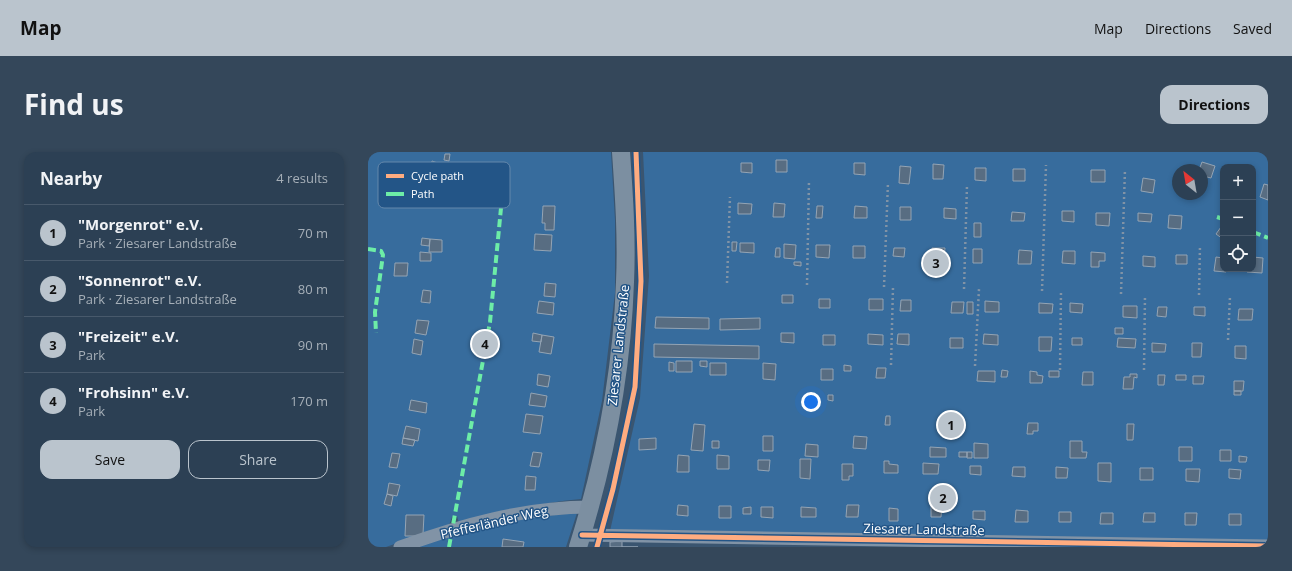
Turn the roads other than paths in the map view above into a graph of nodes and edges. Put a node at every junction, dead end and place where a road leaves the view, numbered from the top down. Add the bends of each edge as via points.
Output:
1 (621, 152) edge
2 (590, 507) junction
3 (580, 541) edge
4 (1267, 546) dead end
5 (400, 547) edge

1 - 2 main road, Ziesarer Landstraße via 626,281 622,344 607,434
2 - 3 main road, Ziesarer Landstraße
2 - 5 street, Pfefferländer Weg via 535,510 453,528
3 - 4 street, Ziesarer Landstraße

